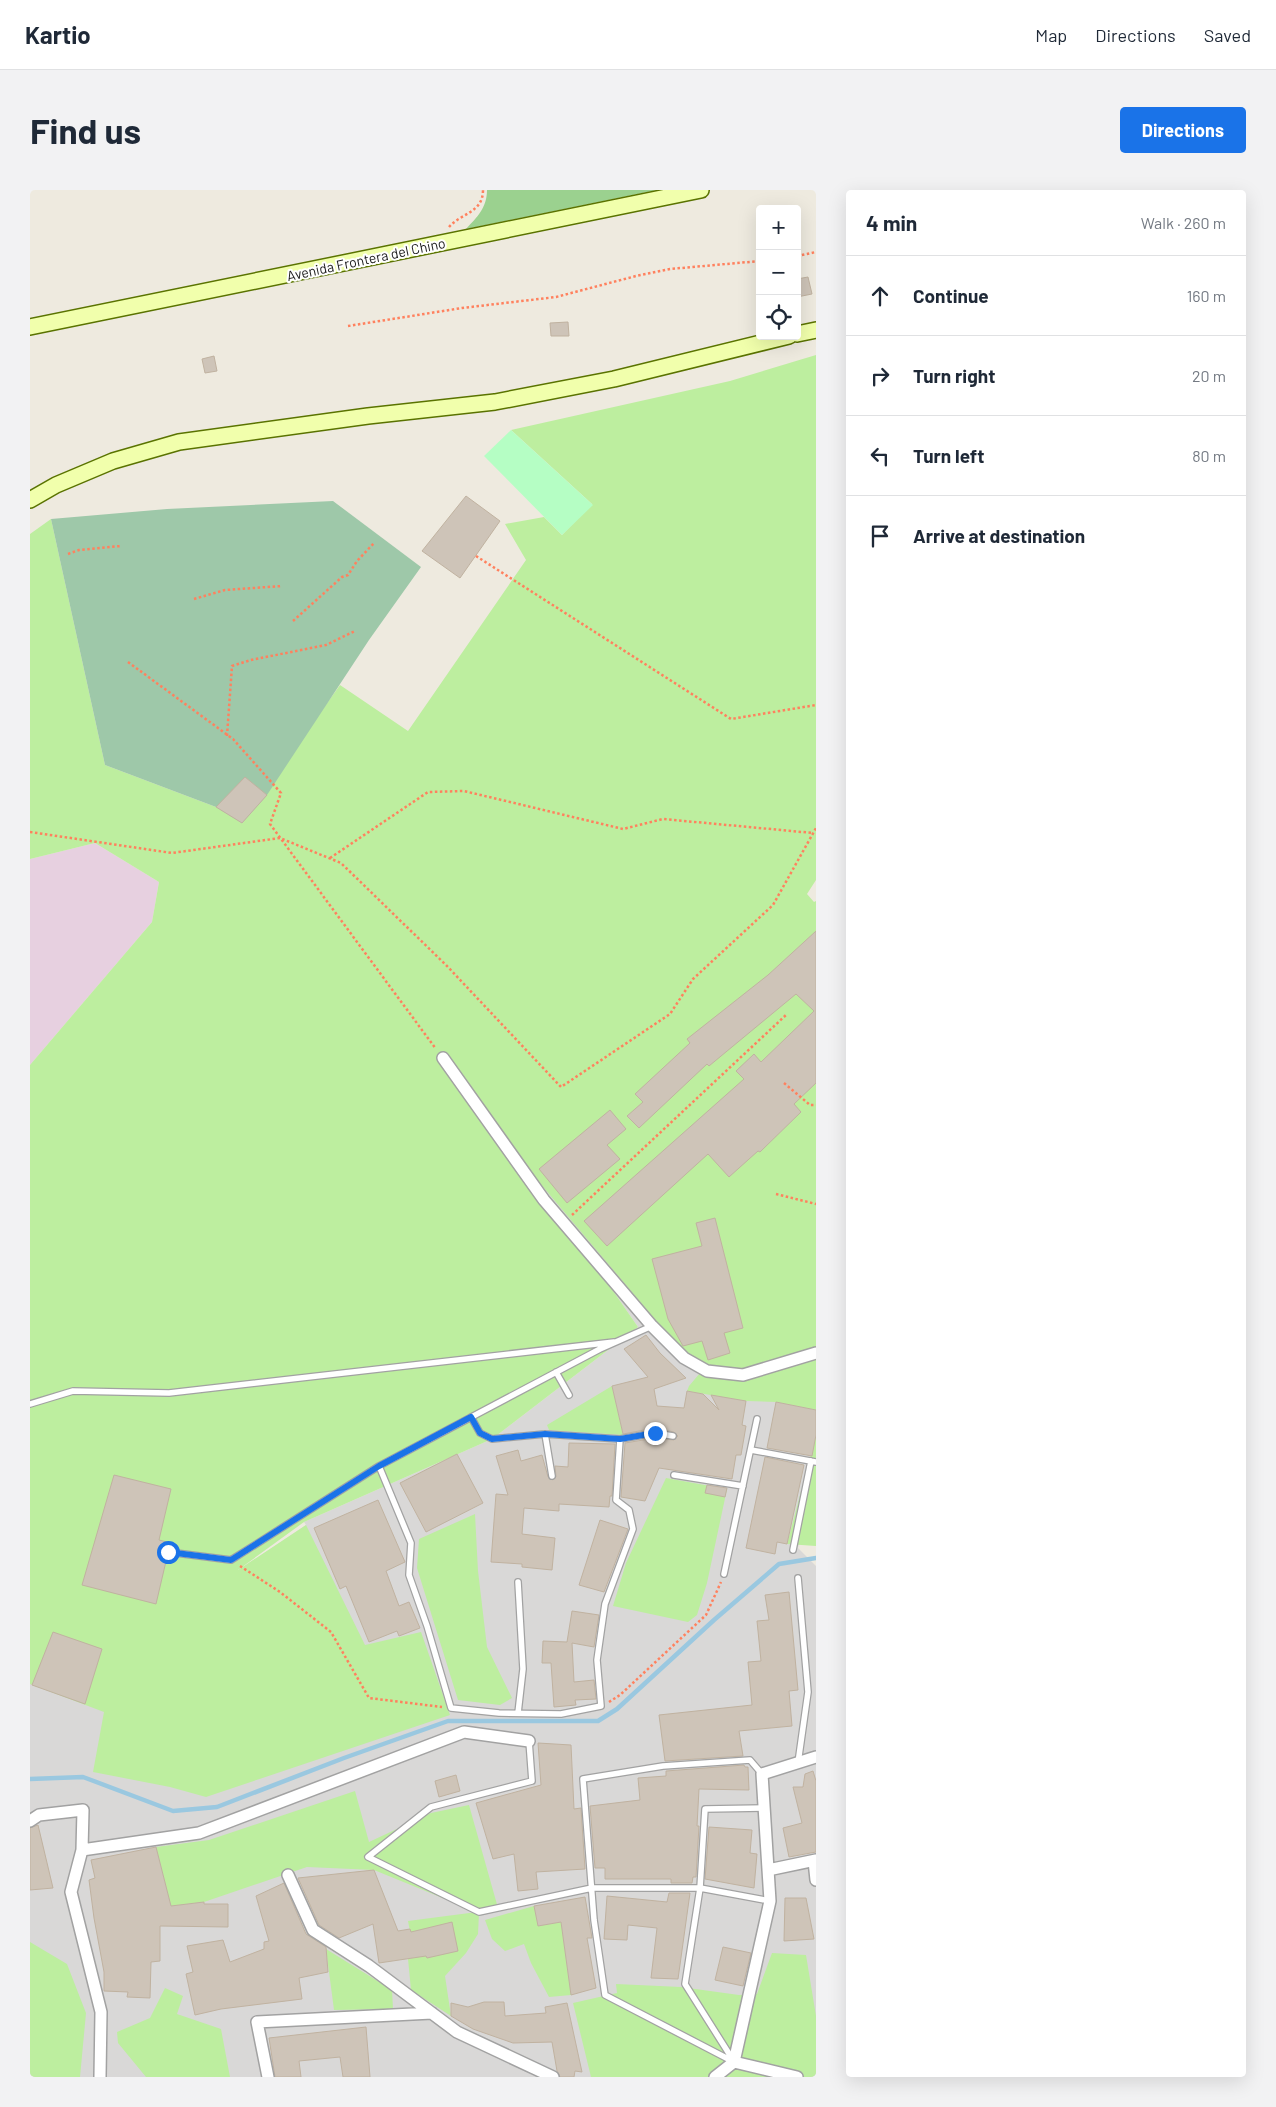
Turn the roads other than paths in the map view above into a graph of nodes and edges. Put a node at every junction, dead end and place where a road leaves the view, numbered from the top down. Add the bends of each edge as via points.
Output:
1 (701, 190) edge
2 (30, 327) edge
3 (816, 330) edge
4 (801, 333) edge
5 (773, 340) edge
6 (30, 500) edge
7 (443, 1058) road end
8 (652, 1326) junction
9 (614, 1342) junction
10 (816, 1353) edge
11 (556, 1372) junction
12 (569, 1395) dead end
13 (30, 1404) edge
14 (471, 1417) junction
15 (757, 1419) dead end
16 (545, 1434) junction
17 (673, 1436) dead end
18 (620, 1439) junction
19 (751, 1450) junction
20 (814, 1462) edge
21 (379, 1466) junction
22 (674, 1475) dead end
23 (552, 1476) dead end
24 (743, 1486) junction
25 (793, 1550) dead end
26 (168, 1552) dead end
27 (724, 1574) road end
28 (798, 1578) dead end
29 (518, 1582) dead end
30 (518, 1713) junction
31 (529, 1741) joint
32 (816, 1757) edge
33 (798, 1762) junction
34 (762, 1774) junction
35 (764, 1808) junction
36 (30, 1821) edge
37 (82, 1850) junction
38 (815, 1860) edge
39 (768, 1870) junction
40 (288, 1875) dead end
41 (816, 1880) edge
42 (592, 1888) junction
43 (700, 1888) junction
44 (770, 1901) junction
45 (432, 2013) junction
46 (734, 2062) junction
47 (100, 2077) edge
48 (268, 2077) edge
49 (554, 2077) edge
50 (715, 2077) edge
51 (797, 2077) edge

1 - 2 street, Avenida Frontera del Chino
3 - 4 street
5 - 6 street via 614,379 495,402 179,442 113,461
7 - 8 street via 544,1200
8 - 9 lane
8 - 10 street via 684,1358 707,1371 743,1375
9 - 11 lane
9 - 13 lane via 169,1393 73,1391
11 - 12 lane
11 - 14 lane
14 - 16 lane via 480,1433 492,1439
14 - 21 lane
15 - 19 lane
16 - 18 lane
16 - 23 lane
17 - 18 lane via 655,1433
18 - 30 lane via 616,1500 629,1510 633,1529 605,1604 597,1660 601,1706 561,1714
19 - 20 lane
19 - 24 lane
20 - 25 lane
21 - 26 lane via 231,1560
21 - 30 lane via 412,1543 409,1575 451,1708
22 - 24 lane
24 - 27 lane
28 - 33 lane via 808,1692
29 - 30 lane via 523,1669
31 - 37 street via 464,1732 199,1833
31 - 42 lane via 532,1781 431,1807 368,1857 479,1912
32 - 33 street
33 - 34 street
34 - 35 street
34 - 42 lane via 750,1760 663,1766 583,1779
35 - 39 street
35 - 43 lane via 706,1809
36 - 37 street via 39,1815 83,1810
37 - 47 street via 71,1892 101,2012
38 - 39 street
38 - 41 street
39 - 44 street
40 - 45 street via 313,1930
42 - 43 lane
42 - 46 lane via 605,1995
43 - 44 lane
43 - 46 lane via 685,1984
44 - 46 street
45 - 48 street via 257,2022
45 - 49 street via 457,2032
46 - 50 street
46 - 51 street

